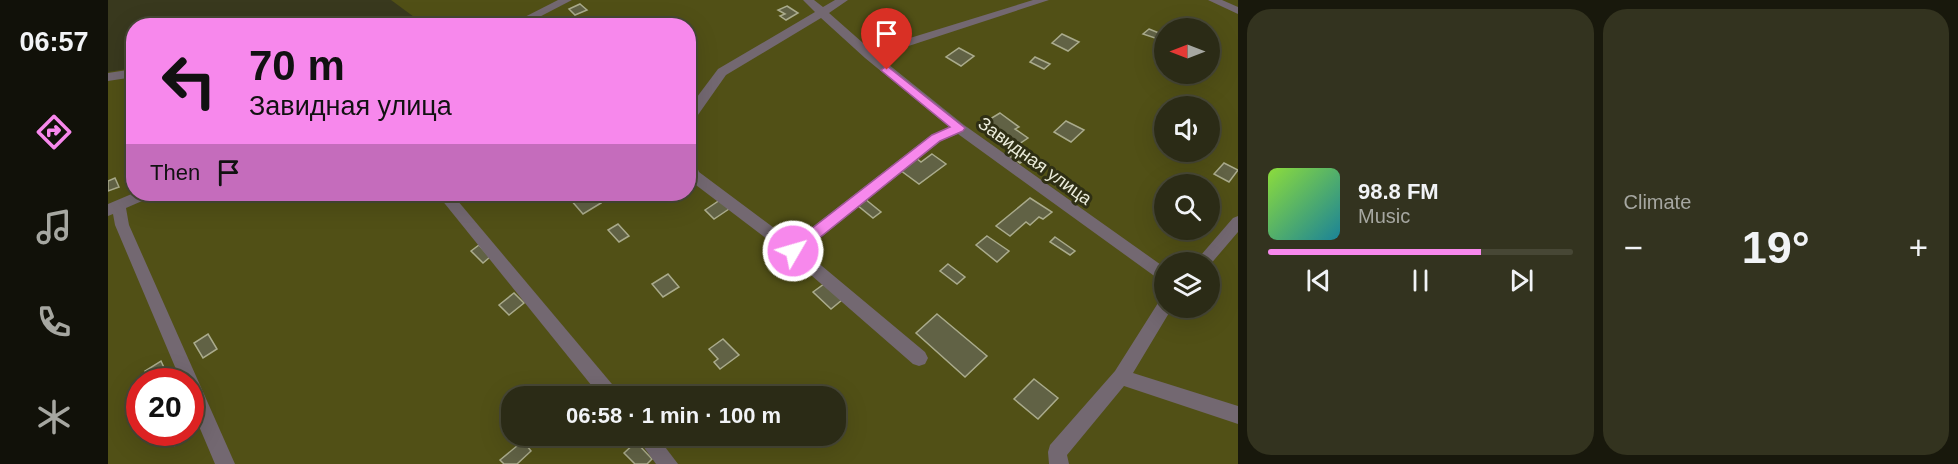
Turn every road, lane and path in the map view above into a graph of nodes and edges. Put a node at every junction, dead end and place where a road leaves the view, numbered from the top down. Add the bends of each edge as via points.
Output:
1 (567, 0) edge
2 (808, 0) edge
3 (843, 0) edge
4 (1044, 0) edge
5 (1213, 0) edge
6 (1238, 11) edge
7 (823, 12) junction
8 (529, 18) edge
9 (869, 55) junction
10 (126, 74) edge
11 (108, 77) edge
12 (696, 108) edge
13 (959, 128) junction
14 (696, 177) edge
15 (128, 201) edge
16 (450, 201) edge
17 (113, 208) edge
18 (1238, 222) edge
19 (793, 251) junction
20 (1212, 252) edge
21 (1154, 269) edge
22 (1158, 318) edge
23 (919, 358) dead end
24 (184, 368) edge
25 (1121, 377) junction
26 (603, 386) edge
27 (204, 415) edge
28 (1238, 415) edge
29 (653, 446) edge
30 (225, 464) edge
31 (668, 464) edge
32 (1059, 464) edge

1 - 8 lane
2 - 7 lane, Завидная улица
3 - 7 lane
4 - 9 lane
5 - 6 lane
7 - 9 lane, Завидная улица
7 - 12 lane via 722,72
9 - 13 lane, Завидная улица
10 - 11 lane
13 - 19 lane via 936,138
13 - 21 lane, Завидная улица
14 - 19 lane
15 - 17 lane
16 - 26 lane
17 - 24 lane
18 - 20 lane
19 - 23 lane
22 - 25 lane
25 - 28 lane
25 - 32 lane via 1057,452
27 - 30 lane
29 - 31 lane

